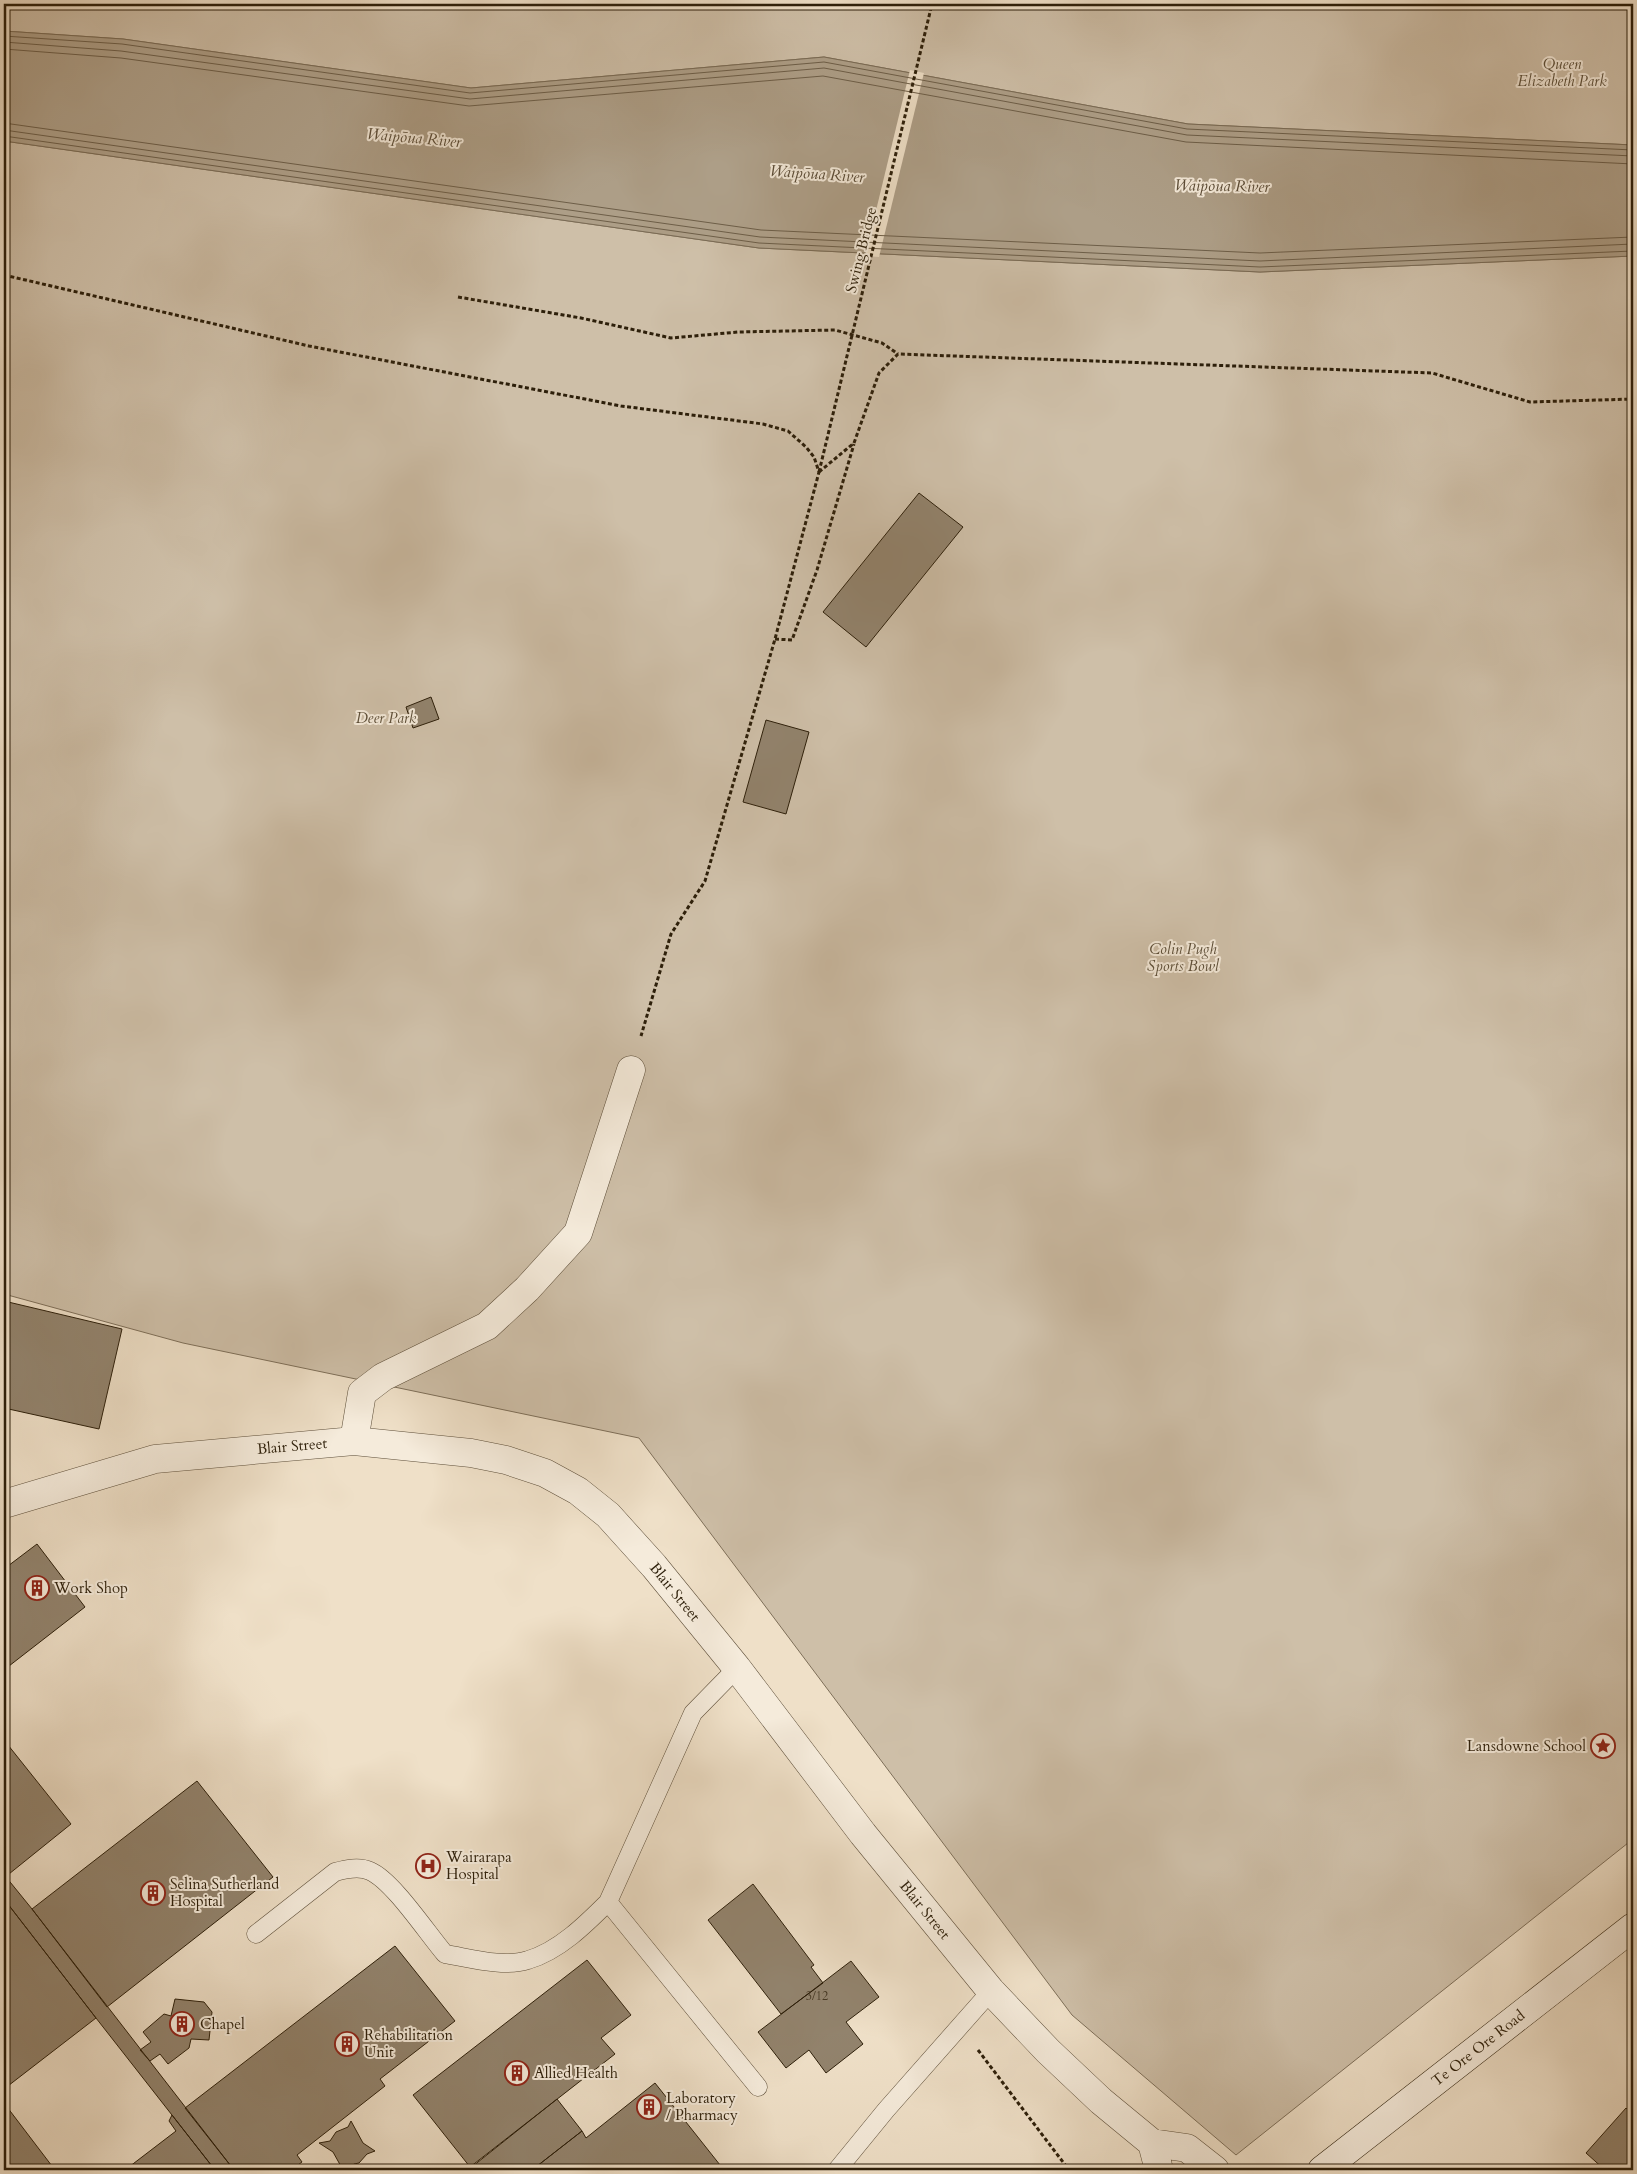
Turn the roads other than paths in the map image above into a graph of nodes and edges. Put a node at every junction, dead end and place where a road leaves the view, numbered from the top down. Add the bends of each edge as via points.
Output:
1 (631, 1070) road end
2 (354, 1441) junction
3 (4, 1504) edge
4 (737, 1668) junction
5 (608, 1902) junction
6 (1633, 1927) edge
7 (256, 1934) dead end
8 (991, 1991) junction
9 (758, 2087) dead end
10 (1152, 2143) junction
11 (837, 2170) edge
12 (1159, 2170) edge
13 (1215, 2170) edge
14 (1322, 2170) edge

1 - 2 street via 578,1233 487,1326 383,1377 362,1393
2 - 3 street, Blair Street via 155,1459
2 - 4 street, Blair Street via 471,1453 506,1460 545,1473 578,1491 608,1515 648,1559
4 - 5 lane via 693,1713
4 - 8 street, Blair Street via 863,1834
5 - 7 lane via 558,1945 528,1961 505,1962 445,1954 385,1881 369,1870 352,1868 336,1872
5 - 9 lane
6 - 14 street, Te Ore Ore Road
8 - 10 street, Blair Street via 1094,2095
8 - 11 lane
10 - 12 street
10 - 13 street via 1187,2148

